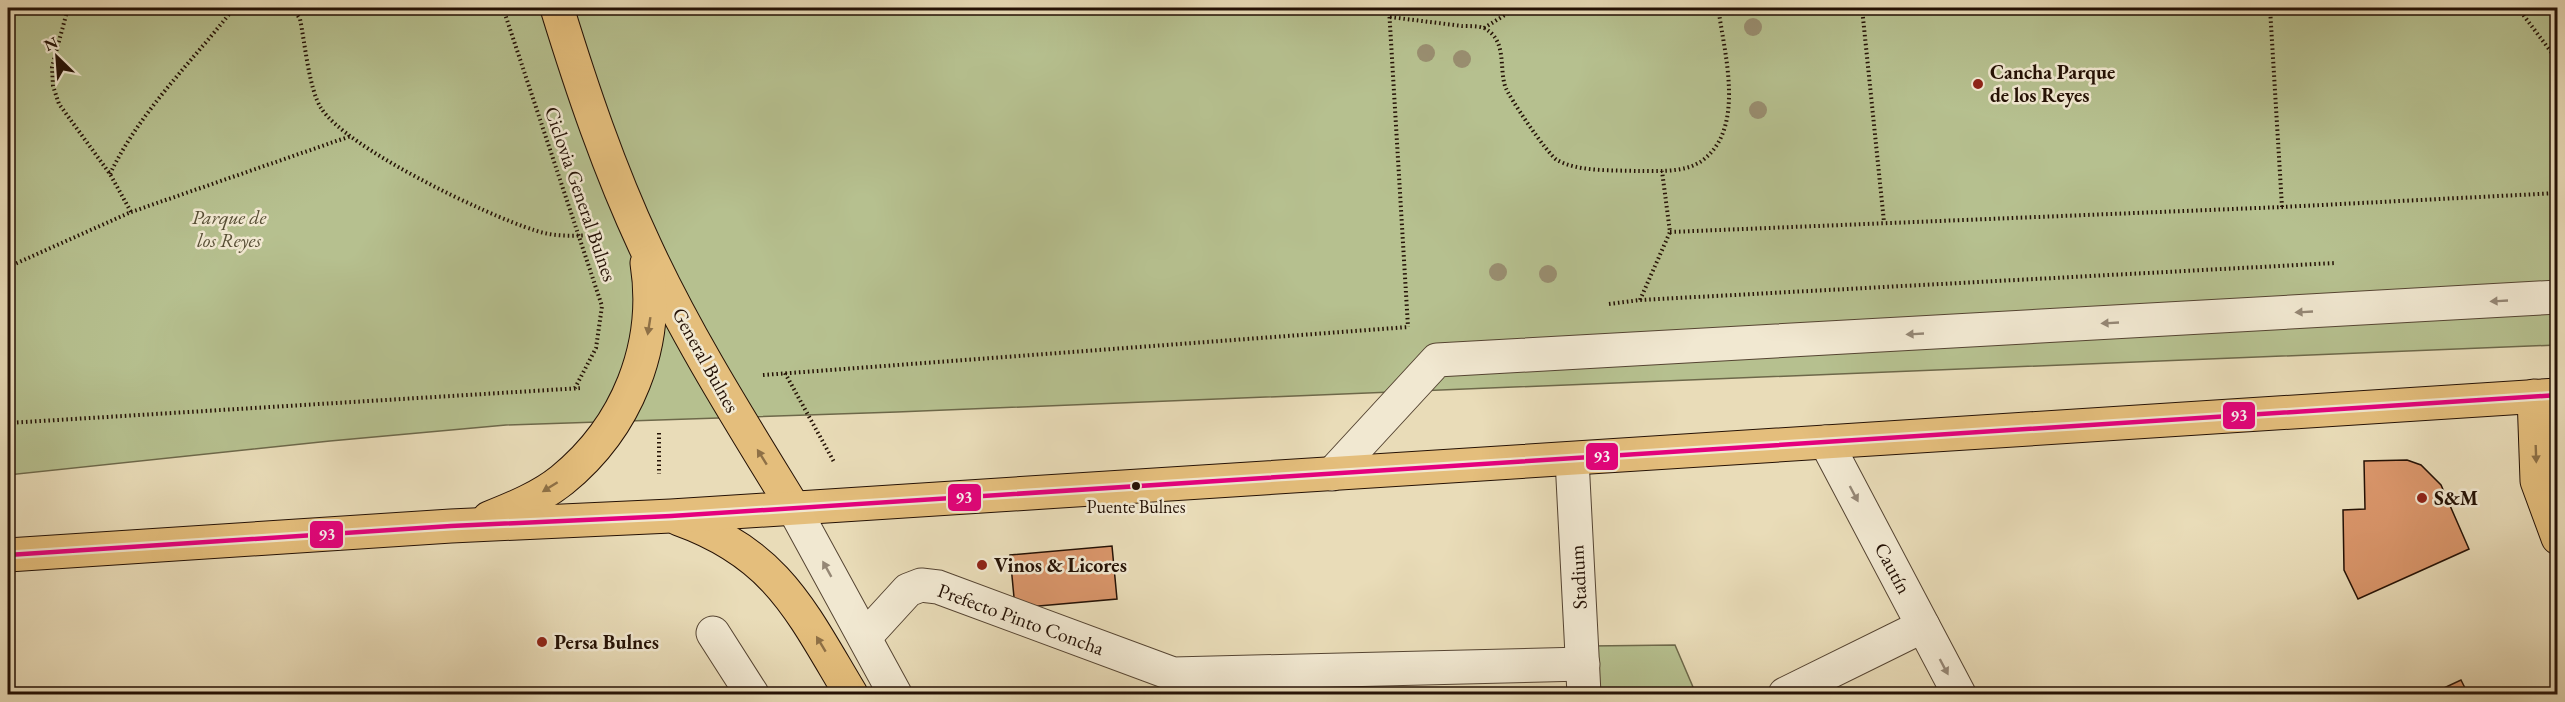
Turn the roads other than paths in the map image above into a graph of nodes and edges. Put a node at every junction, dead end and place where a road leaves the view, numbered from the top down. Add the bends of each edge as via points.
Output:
1 (557, 8) edge
2 (641, 238) junction
3 (2558, 297) edge
4 (2551, 395) edge
5 (1826, 442) junction
6 (1572, 459) junction
7 (1332, 474) junction
8 (793, 507) junction
9 (671, 516) junction
10 (451, 526) junction
11 (2558, 538) edge
12 (8, 555) edge
13 (1923, 626) junction
14 (714, 633) dead end
15 (865, 637) junction
16 (1583, 679) edge
17 (1178, 684) edge
18 (752, 694) edge
19 (850, 694) edge
20 (895, 694) edge
21 (1785, 694) edge
22 (1959, 694) edge

1 - 2 main road, General Bulnes via 597,131
8 -> 2 main road, General Bulnes via 714,379
2 -> 10 main road via 650,281 650,316 645,351 615,422 561,480 527,502 490,517
3 -> 7 street via 1437,360
4 - 5 main road
4 -> 11 main road via 2537,481
5 - 6 main road
5 -> 13 street, Cautín
6 - 7 main road
6 - 16 street, Stadium
7 - 8 main road
8 - 9 main road
15 -> 8 street, General Bulnes
9 - 10 main road
19 -> 9 main road via 798,607 774,576 744,550 709,529
10 - 12 main road
13 - 21 street
13 -> 22 street, Cautín
14 - 18 street
15 - 17 street, Prefecto Pinto Concha via 908,590 921,585 938,587
15 - 20 street, General Bulnes
16 - 17 street

